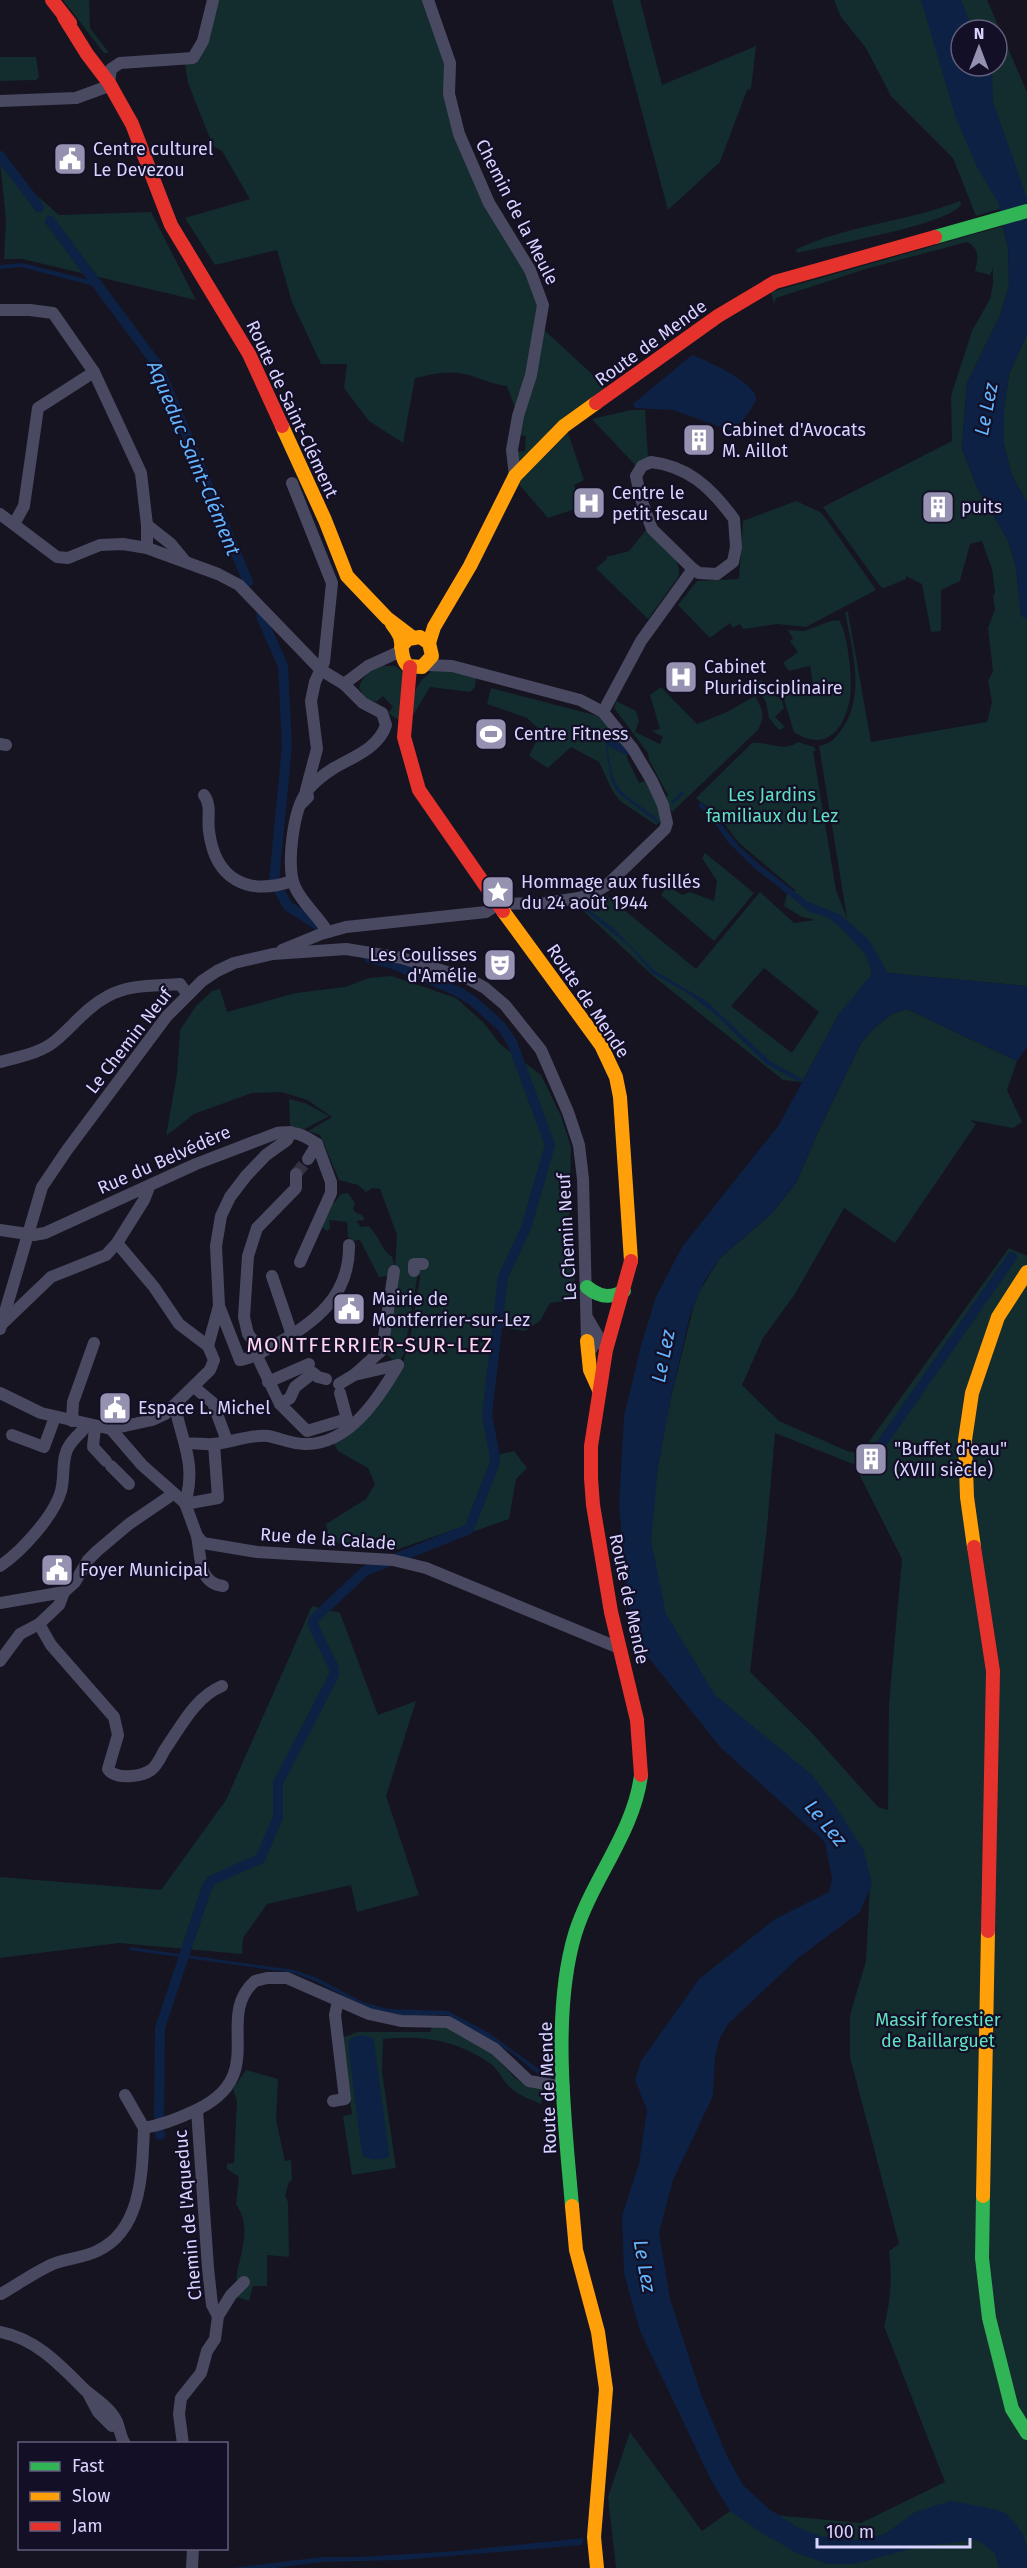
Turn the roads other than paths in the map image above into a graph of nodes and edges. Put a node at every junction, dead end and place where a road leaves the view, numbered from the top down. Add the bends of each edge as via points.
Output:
1 (52, 0) edge
2 (213, 0) edge
3 (428, 0) edge
4 (64, 17) junction
5 (111, 69) junction
6 (109, 84) junction
7 (0, 101) edge
8 (166, 210) junction
9 (1027, 211) edge
10 (0, 310) edge
11 (94, 372) junction
12 (515, 476) junction
13 (291, 483) dead end
14 (0, 514) edge
15 (14, 524) junction
16 (147, 525) junction
17 (147, 548) junction
18 (186, 562) junction
19 (693, 569) junction
20 (389, 620) junction
21 (423, 642) junction
22 (411, 660) junction
23 (452, 666) junction
24 (321, 670) junction
25 (344, 684) junction
26 (603, 712) junction
27 (204, 795) dead end
28 (304, 798) junction
29 (292, 881) junction
30 (498, 904) junction
31 (327, 931) junction
32 (273, 954) junction
33 (188, 995) junction
34 (0, 1062) edge
35 (291, 1132) junction
36 (317, 1144) junction
37 (308, 1159) tunnel mouth
38 (296, 1174) tunnel mouth
39 (148, 1187) junction
40 (0, 1230) edge
41 (26, 1235) junction
42 (117, 1243) junction
43 (349, 1245) dead end
44 (300, 1262) dead end
45 (394, 1270) dead end
46 (1027, 1272) edge
47 (272, 1276) dead end
48 (587, 1287) junction
49 (624, 1291) junction
50 (219, 1306) junction
51 (588, 1319) junction
52 (1, 1327) edge
53 (292, 1335) junction
54 (588, 1341) junction
55 (94, 1342) dead end
56 (208, 1346) junction
57 (259, 1353) junction
58 (605, 1354) junction
59 (309, 1364) dead end
60 (354, 1375) junction
61 (326, 1379) dead end
62 (268, 1383) junction
63 (194, 1387) junction
64 (599, 1390) junction
65 (0, 1393) edge
66 (280, 1404) junction
67 (175, 1406) junction
68 (55, 1417) junction
69 (72, 1421) junction
70 (349, 1423) junction
71 (91, 1426) junction
72 (111, 1429) junction
73 (12, 1435) dead end
74 (227, 1441) junction
75 (185, 1444) junction
76 (214, 1444) junction
77 (129, 1484) dead end
78 (173, 1494) junction
79 (185, 1504) junction
80 (197, 1536) junction
81 (0, 1566) edge
82 (223, 1586) dead end
83 (64, 1592) junction
84 (0, 1603) edge
85 (39, 1624) junction
86 (619, 1648) junction
87 (0, 1662) edge
88 (222, 1686) dead end
89 (338, 2001) junction
90 (564, 2087) junction
91 (125, 2094) dead end
92 (333, 2101) dead end
93 (197, 2110) junction
94 (144, 2128) junction
95 (244, 2282) dead end
96 (4, 2288) edge
97 (218, 2316) junction
98 (0, 2332) edge
99 (1027, 2433) edge
100 (123, 2440) edge
101 (183, 2442) edge
102 (193, 2550) edge
103 (192, 2568) edge
104 (597, 2568) edge

1 - 4 street
2 - 5 street via 203,40 193,58 126,62
3 - 12 street, Chemin de la Meule via 450,63 449,93 459,134 489,203 530,270 543,305 512,450
4 - 5 street, Route de Saint-Clément
4 - 6 street, Route de Saint-Clément
5 - 6 street
5 - 8 street, Route de Saint-Clément via 141,122
6 - 7 street via 76,98
6 - 8 street, Route de Saint-Clément via 132,124
8 - 20 street, Route de Saint-Clément via 182,247 249,354 347,576
9 - 12 street, Route de Mende via 775,282 718,316 564,426
10 - 11 street via 54,313
11 - 15 street via 38,408 24,506
11 - 16 street via 141,473
12 - 21 street, Route de Mende via 465,574
13 - 24 street via 332,583
14 - 15 street
15 - 17 street via 50,553 63,558 100,545
16 - 17 street
16 - 18 street
17 - 18 street
18 - 24 street via 239,585
19 - 19 street via 712,575 730,565 735,552 734,519 693,475 665,464 646,462 636,476 650,525
19 - 26 street via 641,641
20 - 21 street, Route de Saint-Clément
20 - 22 street, Route de Saint-Clément
21 - 22 street, Route de Mende via 408,639
21 - 22 street via 430,661
21 - 23 street
22 - 23 street
22 - 25 street via 381,660
22 - 30 street, Route de Mende via 405,737 416,783
23 - 26 street via 580,699
24 - 25 street
24 - 28 street via 312,697 317,753
25 - 28 street via 363,703 384,714 386,728 368,749 327,772
26 - 30 street via 633,749 651,781 663,805 665,829 594,893 545,903
27 - 29 street via 212,844 220,863 233,878 250,887
28 - 29 street via 290,864
29 - 31 street
30 - 31 street via 486,912
30 - 49 street, Route de Mende via 601,1045 616,1077 632,1248
31 - 32 street
32 - 33 street, Le Chemin Neuf via 217,971
32 - 48 street, Le Chemin Neuf via 345,949 402,958 469,979 492,993 515,1016 546,1060 578,1141
33 - 34 street via 180,984 133,987 110,995 94,1004 54,1043
33 - 41 street, Le Chemin Neuf via 167,1016 49,1174
35 - 36 street
35 - 39 street, Rue du Belvédère via 245,1143
35 - 50 street via 246,1176 221,1216 216,1251
36 - 37 street
36 - 44 street via 331,1182 331,1193
38 - 57 street via 296,1188 257,1228 248,1256 244,1317
39 - 41 street, Rue du Belvédère via 45,1233
39 - 42 street
40 - 41 street
41 - 52 street, Le Chemin Neuf
42 - 52 street via 106,1255 51,1277
42 - 56 street via 179,1324
43 - 53 street via 348,1267 336,1293 322,1313
45 - 60 street via 382,1350
46 - 99 street via 998,1317 979,1365 967,1423 965,1457 993,1671 982,2258 989,2318 1012,2409
47 - 53 street
48 - 49 street via 606,1297 617,1297
48 - 51 street, Le Chemin Neuf
49 - 58 street, Route de Mende
50 - 56 street
50 - 57 street via 240,1360
51 - 54 street, Le Chemin Neuf
51 - 58 street, Le Chemin Neuf
53 - 57 street
54 - 58 street via 595,1351
54 - 64 street via 590,1370
55 - 69 street via 73,1402
56 - 63 street via 214,1364
57 - 62 street
58 - 64 street, Route de Mende
59 - 62 street
60 - 70 street via 339,1388
60 - 70 street via 398,1365 380,1396
61 - 66 street via 313,1373
62 - 66 street
63 - 67 street
63 - 74 street via 213,1403
64 - 86 street, Route de Mende via 591,1446 593,1505
65 - 68 street
66 - 70 street via 307,1431
67 - 72 street via 158,1418
67 - 75 street
68 - 69 street
68 - 73 street via 44,1447
69 - 71 street
70 - 74 street via 317,1443 293,1443 266,1436
71 - 72 street
71 - 77 street via 93,1447
71 - 81 street via 66,1451 61,1492 51,1510
72 - 78 street
74 - 76 street
75 - 76 street
75 - 79 street via 189,1457
76 - 79 street via 218,1498
78 - 79 street
78 - 83 street via 96,1551
79 - 80 street
80 - 82 street via 205,1578 212,1585
80 - 86 street, Rue de la Calade via 203,1543 257,1552 393,1560 426,1568
83 - 84 street
83 - 85 street via 58,1605
85 - 87 street via 20,1634
85 - 88 street via 51,1645 114,1717 118,1735 108,1769 117,1776 135,1776 152,1770 196,1704
86 - 90 street, Route de Mende via 638,1720 641,1780 629,1820 591,1894 571,1951 563,2010
89 - 90 street via 383,2018 448,2022 495,2049 529,2081
89 - 92 street via 335,2015 345,2099
89 - 93 street via 286,1978 255,1981 240,2007 236,2073 219,2097
90 - 104 street, Route de Mende via 576,2250 598,2331 606,2390 594,2537
91 - 94 street
93 - 94 street
93 - 97 street, Chemin de l'Aqueduc via 208,2268 212,2304
94 - 96 street via 139,2193 117,2235 98,2251 50,2265
95 - 97 street
97 - 101 street via 201,2373 179,2406
98 - 100 street via 33,2343 64,2367
102 - 103 street

